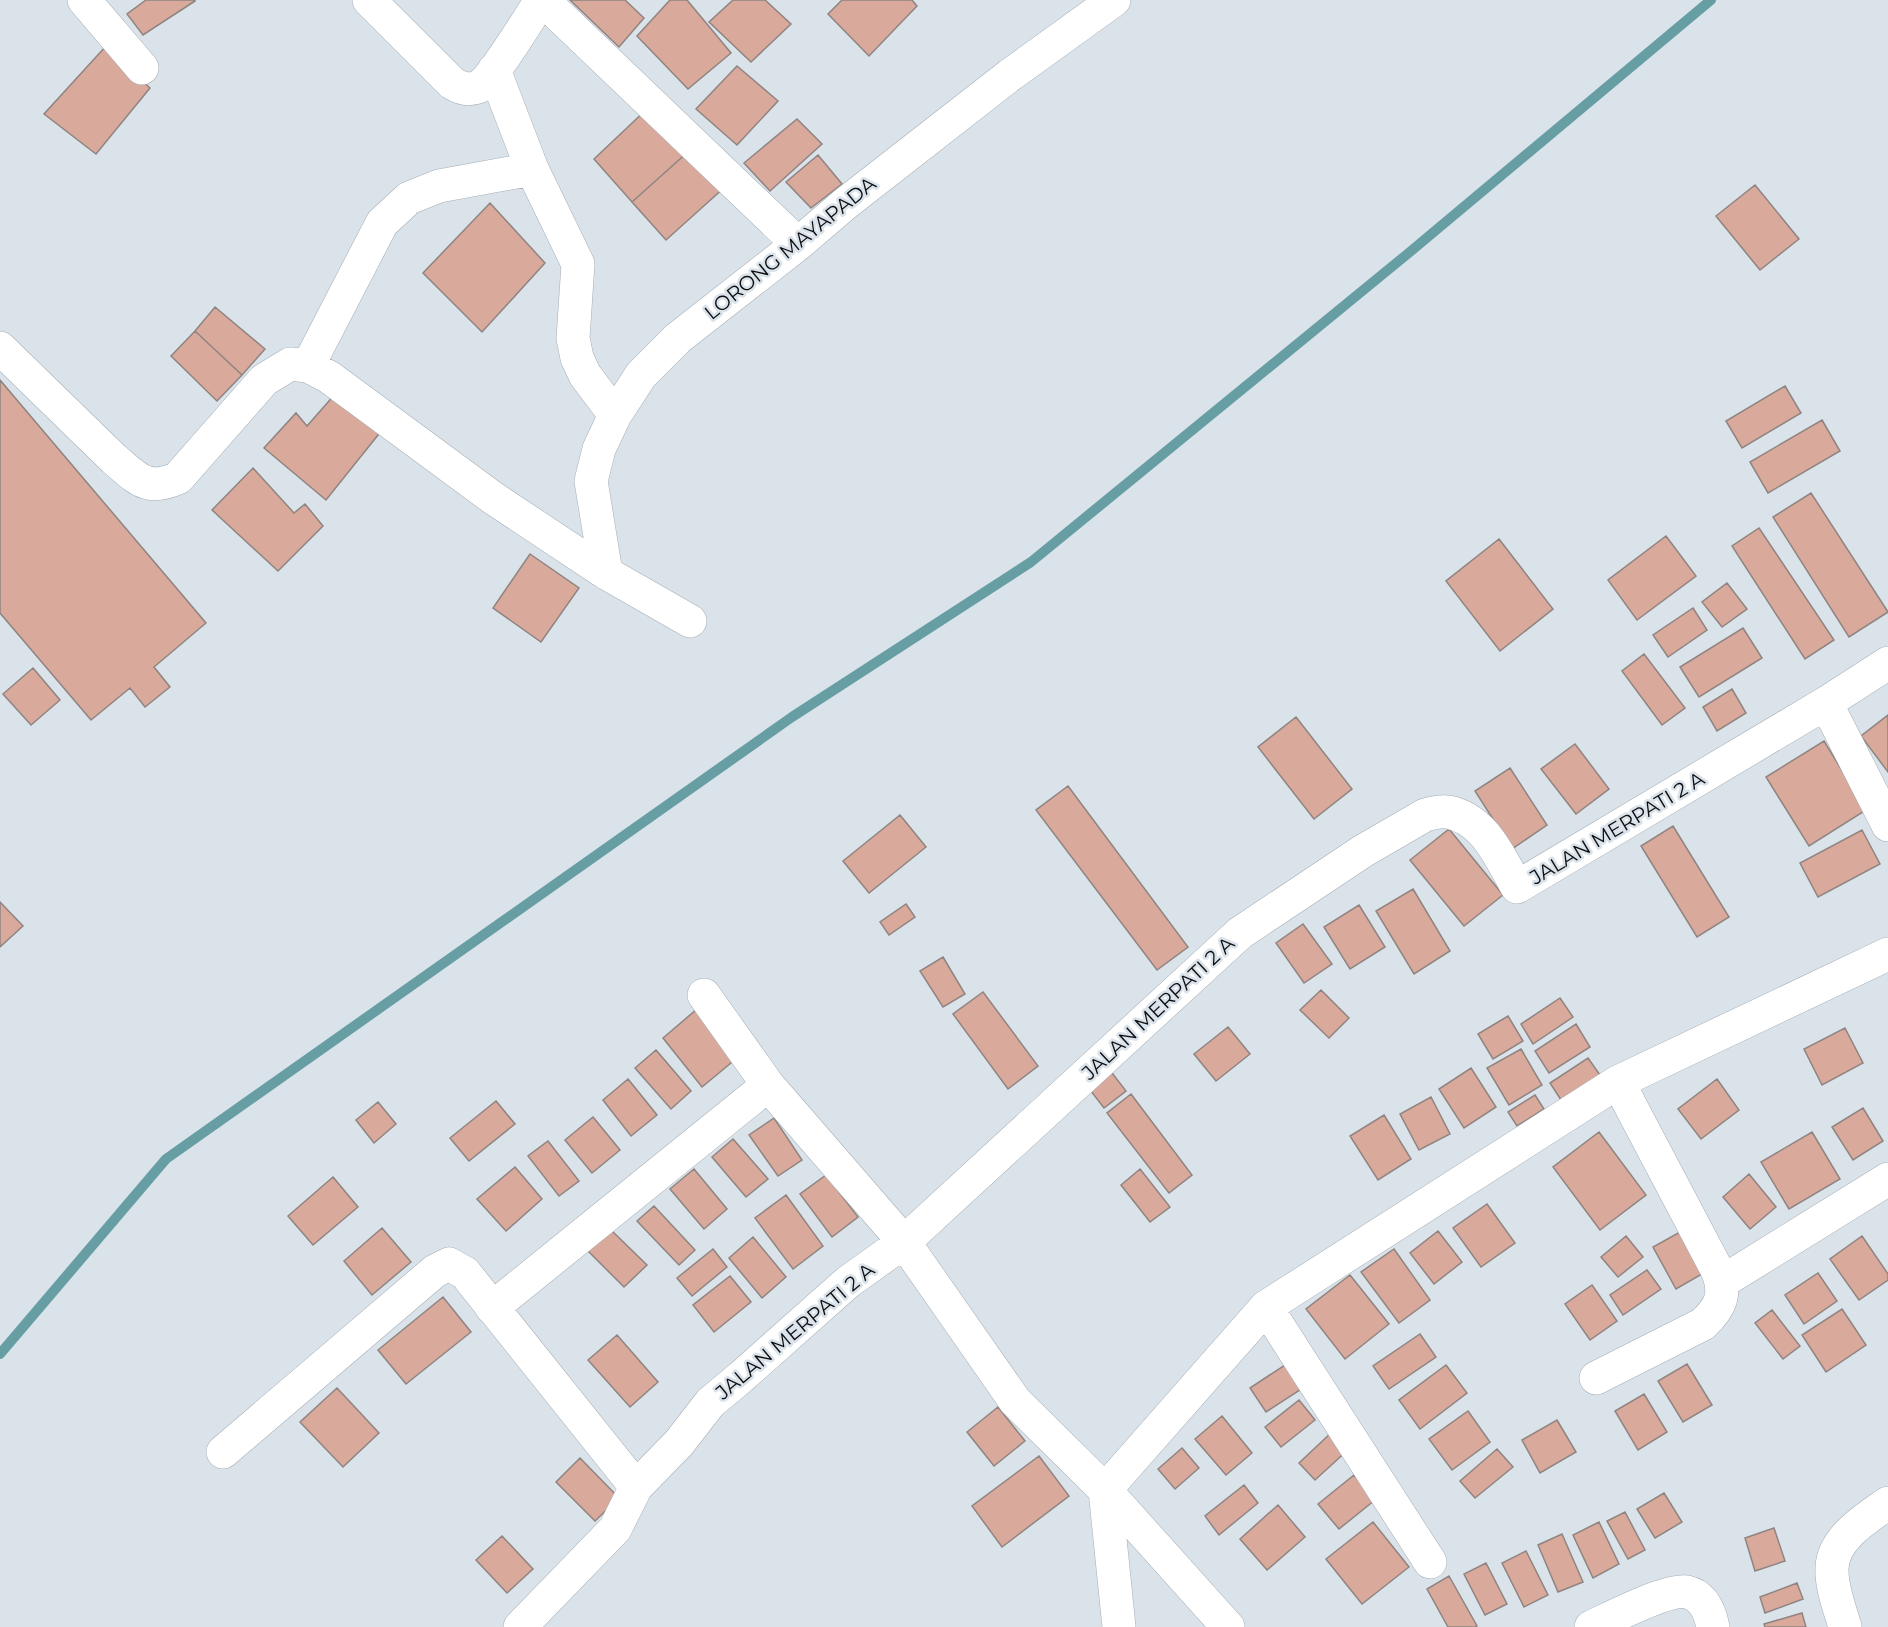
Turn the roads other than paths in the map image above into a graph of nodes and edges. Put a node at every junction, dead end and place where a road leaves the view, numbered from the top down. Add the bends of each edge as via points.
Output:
1 (84, 0) edge
2 (369, 0) edge
3 (542, 0) edge
4 (1114, 0) edge
5 (142, 68) dead end
6 (494, 70) junction
7 (532, 169) junction
8 (798, 244) junction
9 (0, 348) edge
10 (308, 366) junction
11 (615, 415) junction
12 (606, 573) junction
13 (690, 621) dead end
14 (1888, 663) edge
15 (1826, 703) junction
16 (1888, 825) edge
17 (1888, 954) edge
18 (704, 995) dead end
19 (1618, 1082) junction
20 (768, 1085) junction
21 (1888, 1179) edge
22 (904, 1242) junction
23 (1722, 1282) junction
24 (1266, 1307) junction
25 (492, 1308) junction
26 (1596, 1378) dead end
27 (223, 1452) dead end
28 (636, 1487) junction
29 (1105, 1490) junction
30 (1888, 1503) edge
31 (1430, 1562) dead end
32 (520, 1627) edge
33 (1119, 1627) edge
34 (1228, 1627) edge
35 (1592, 1627) edge
36 (1713, 1627) edge
37 (1845, 1627) edge

1 - 5 street
2 - 6 street via 458,87 477,87
3 - 6 street
3 - 8 street
4 - 8 street, LORONG MAYAPADA via 1010,75
6 - 7 street
7 - 10 street via 439,186 409,198 382,223
7 - 11 street via 578,264 573,338 577,358
8 - 11 street, LORONG MAYAPADA via 678,338 641,375
9 - 10 street via 114,459 151,485 178,478 264,380 290,364
10 - 12 street
11 - 12 street, LORONG MAYAPADA via 599,449 591,481
12 - 13 street
14 - 15 street, JALAN MERPATI 2 A
15 - 16 street
15 - 22 street, JALAN MERPATI 2 A via 1517,887 1486,834 1468,819 1448,812 1425,815 1363,851 1240,933
17 - 19 street
18 - 20 street
19 - 23 street
19 - 24 street
20 - 22 street
20 - 25 street
21 - 23 street
22 - 28 street, JALAN MERPATI 2 A via 848,1282 710,1403 679,1443
22 - 29 street via 1015,1401
23 - 26 street via 1721,1300 1703,1324
24 - 29 street
24 - 31 street
25 - 27 street via 465,1273 449,1264 435,1271
25 - 28 street
28 - 32 street, JALAN MERPATI 2 A via 615,1529
29 - 33 street
29 - 34 street
30 - 37 street via 1852,1531 1836,1550 1832,1568
35 - 36 street via 1657,1598 1686,1592 1699,1598 1709,1610

